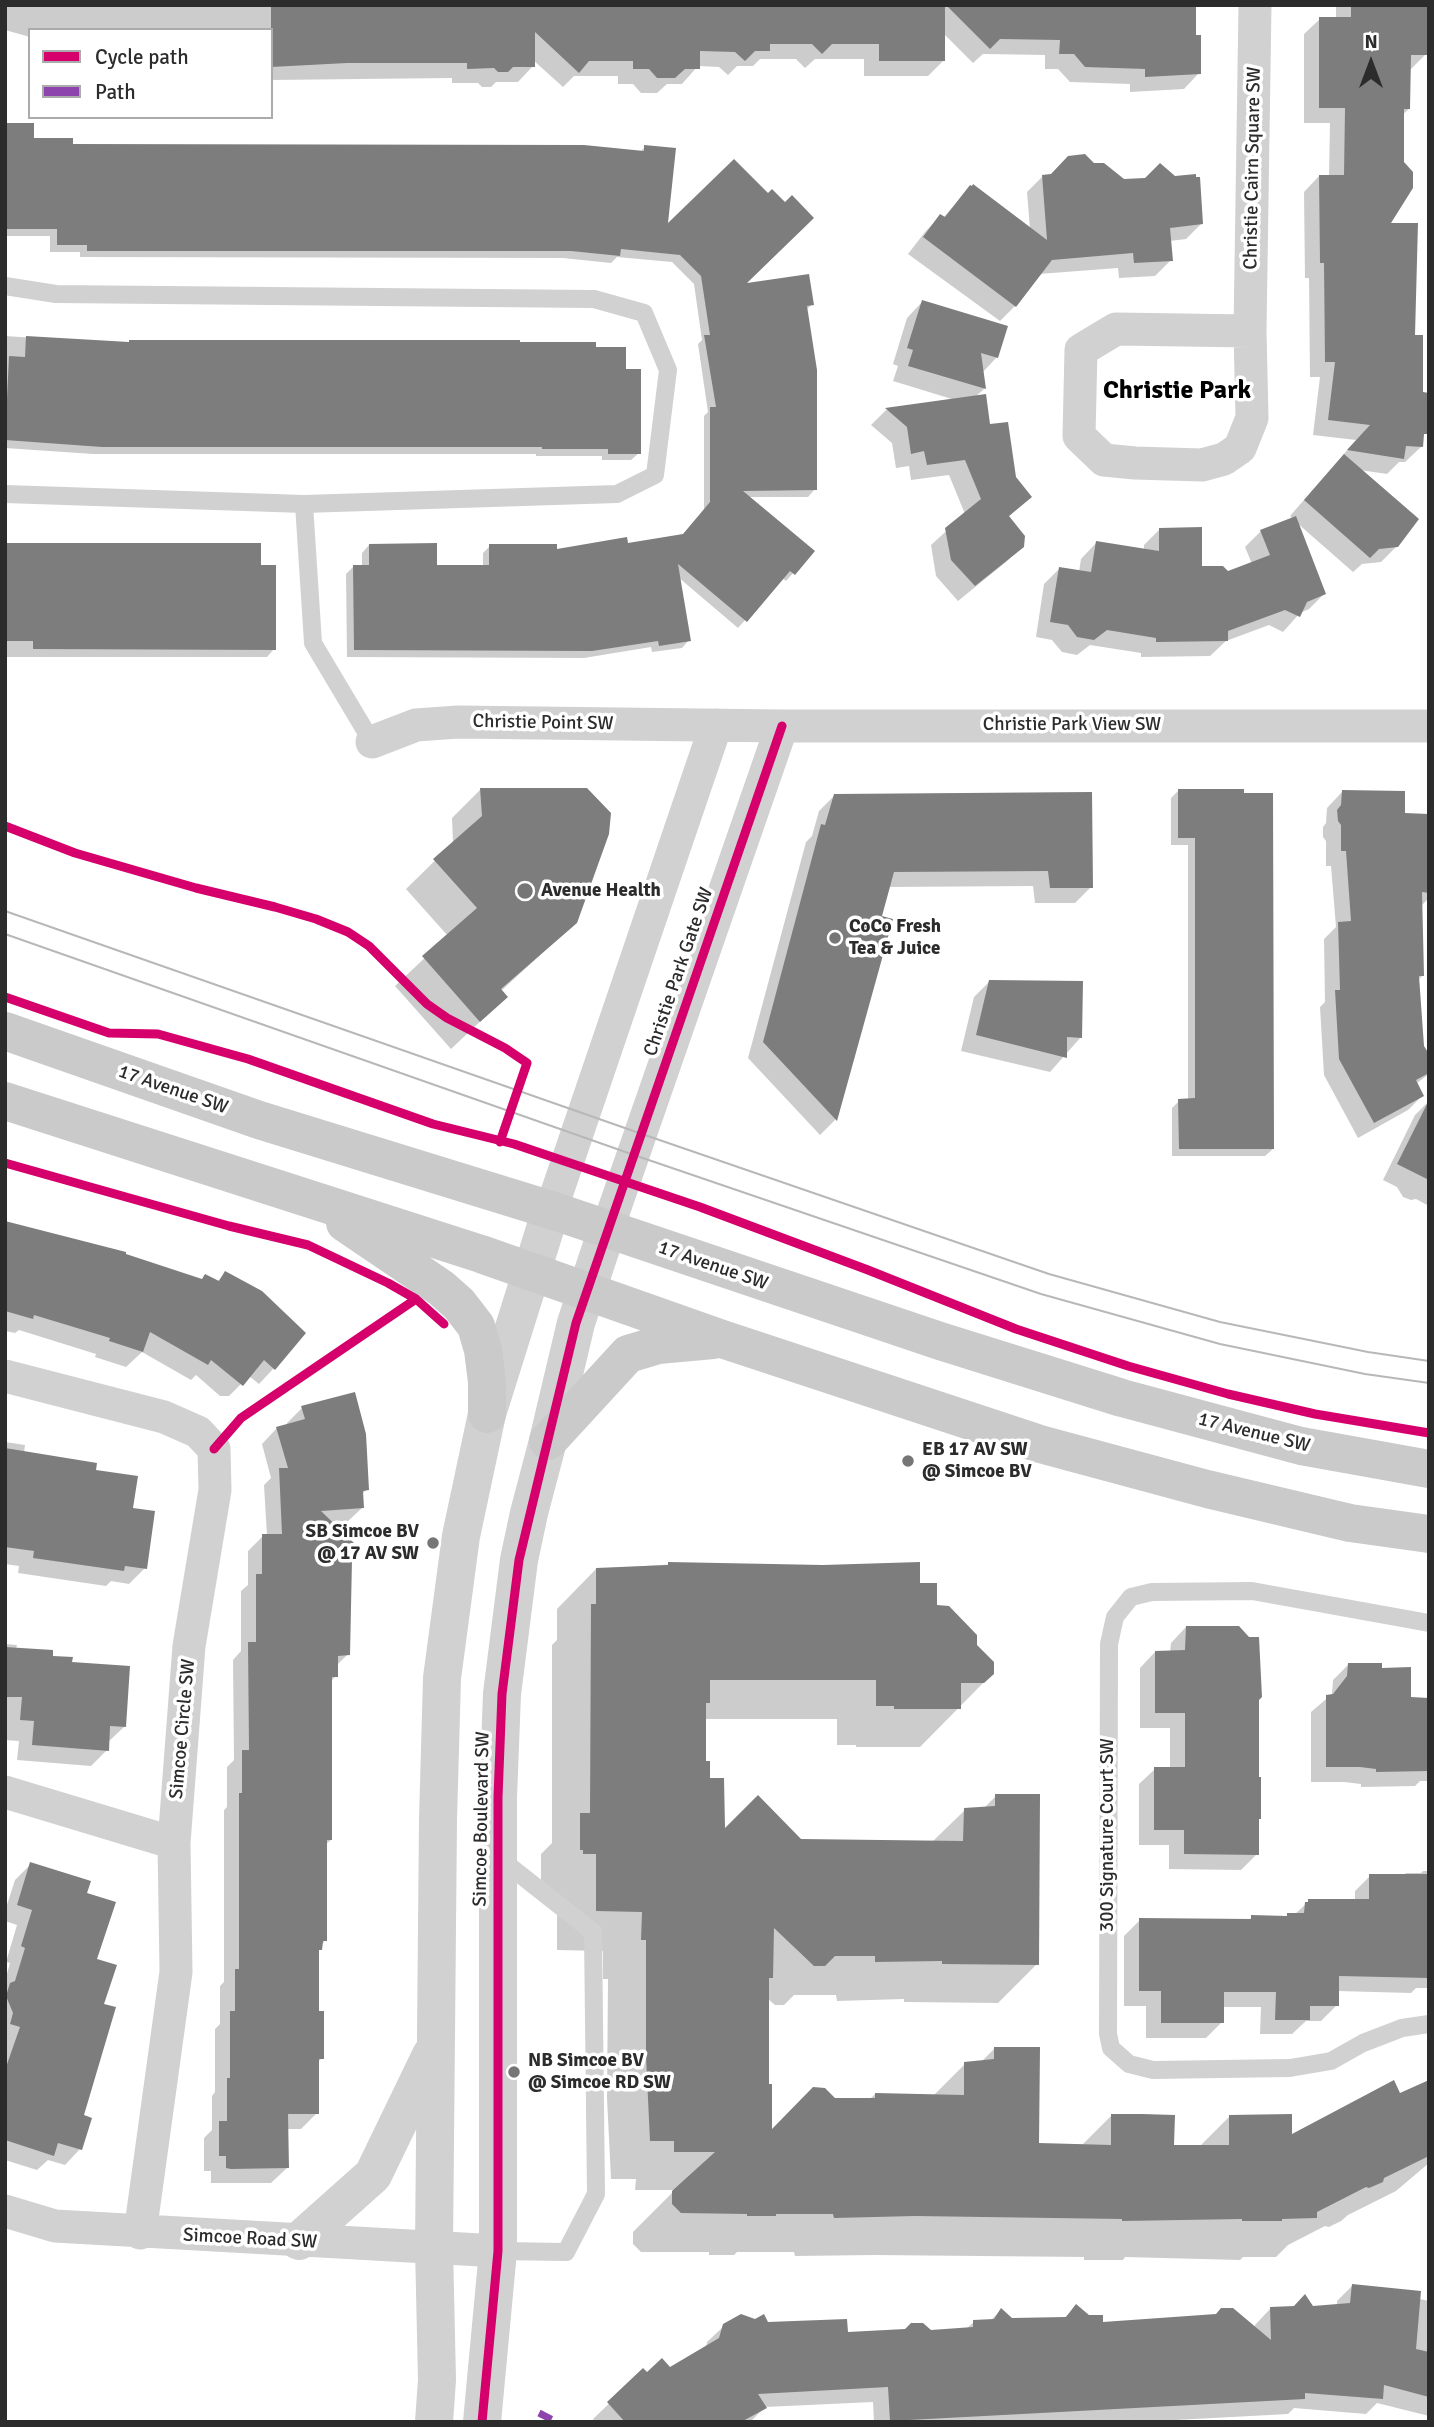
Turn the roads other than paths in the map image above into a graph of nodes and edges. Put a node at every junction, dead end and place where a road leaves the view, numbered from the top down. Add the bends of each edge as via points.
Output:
1 (1255, 5) edge
2 (5, 286) edge
3 (1250, 331) junction
4 (5, 494) edge
5 (304, 504) junction
6 (716, 725) junction
7 (782, 726) junction
8 (1429, 726) edge
9 (372, 742) joint
10 (5, 1031) edge
11 (5, 1101) edge
12 (312, 1200) junction
13 (551, 1210) junction
14 (607, 1230) junction
15 (533, 1272) junction
16 (586, 1290) junction
17 (722, 1339) junction
18 (5, 1376) edge
19 (487, 1414) junction
20 (548, 1441) junction
21 (1429, 1469) edge
22 (1429, 1534) edge
23 (1429, 1623) edge
24 (5, 1792) edge
25 (174, 1843) junction
26 (498, 1857) junction
27 (1429, 2024) edge
28 (436, 2043) junction
29 (5, 2211) edge
30 (140, 2232) junction
31 (299, 2241) junction
32 (435, 2247) junction
33 (498, 2251) junction
34 (435, 2422) edge
35 (482, 2422) edge

1 - 3 street, Christie Cairn Square SW
2 - 5 lane via 56,294 594,299 644,313 668,370 654,475 617,494
3 - 3 street, Christie Cairn Square SW via 1116,329 1081,350 1079,436 1104,460 1202,465 1224,459 1240,448 1252,418
4 - 5 lane
5 - 9 lane via 313,643
6 - 7 street, Christie Park View SW
6 - 9 street, Christie Point SW via 458,722 416,725
6 - 13 street
7 - 8 street, Christie Park View SW
7 - 14 street, Christie Park Gate SW
10 - 13 main road, 17 Avenue SW via 259,1120
11 - 12 main road
12 - 15 main road
12 - 19 main road via 459,1304 476,1326 483,1350
13 - 14 main road, 17 Avenue SW
13 - 15 street
14 - 16 street, Simcoe Boulevard SW
14 - 21 main road, 17 Avenue SW via 1122,1398 1301,1446
15 - 16 main road
15 - 19 street
16 - 17 main road
16 - 20 street, Simcoe Boulevard SW
17 - 20 main road via 658,1345 628,1354
17 - 22 main road via 1040,1444 1350,1523
18 - 25 street, Simcoe Circle SW via 164,1417 198,1432 214,1449 215,1490 189,1646
19 - 28 street via 461,1536 442,1678
20 - 26 street, Simcoe Boulevard SW via 524,1537 509,1629 502,1694
23 - 27 lane, 300 Signature Court SW via 1252,1591 1152,1592 1131,1597 1115,1617 1109,1644 1108,2035 1111,2048 1129,2064 1153,2070 1290,2068 1331,2061 1402,2028
24 - 25 street
25 - 30 street, Simcoe Circle SW via 176,1972
26 - 33 street, Simcoe Boulevard SW
26 - 33 lane via 593,1932 596,2194 566,2252
28 - 31 street via 373,2175
28 - 32 street
29 - 30 street, Simcoe Road SW via 55,2227
30 - 31 street, Simcoe Road SW
31 - 32 street, Simcoe Road SW
32 - 33 street, Simcoe Road SW
32 - 34 street
33 - 35 street, Simcoe Boulevard SW

